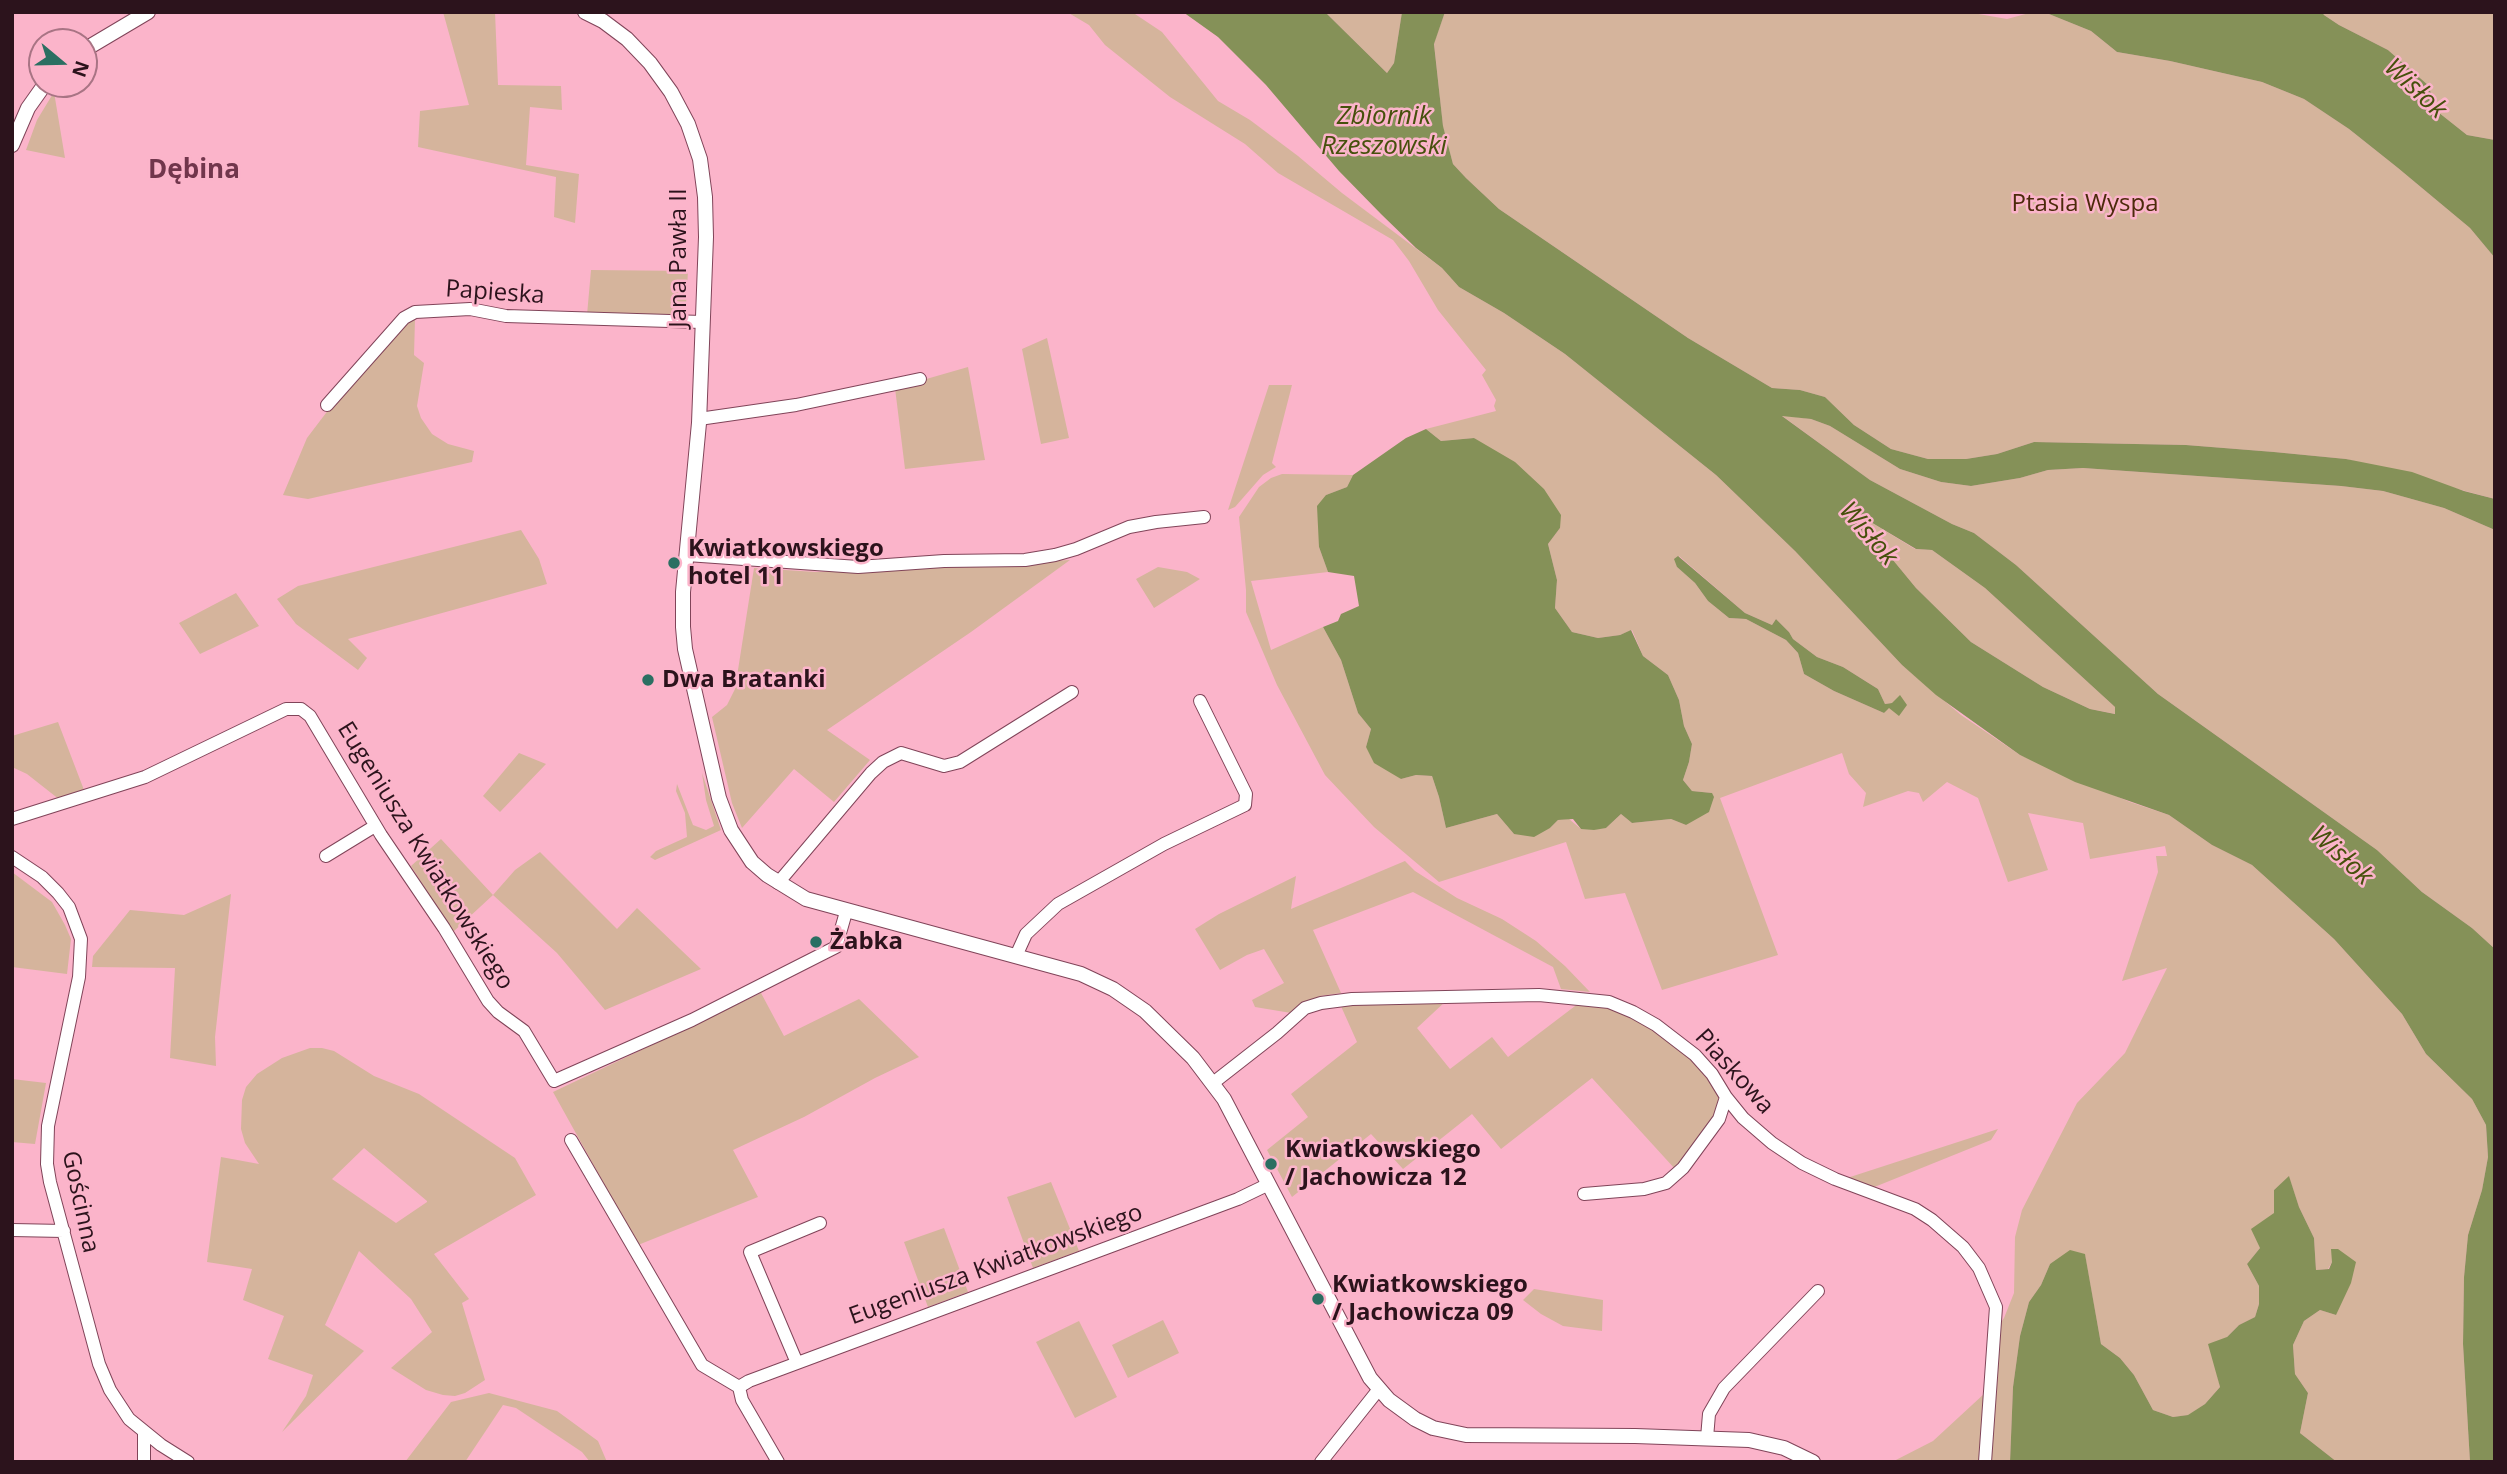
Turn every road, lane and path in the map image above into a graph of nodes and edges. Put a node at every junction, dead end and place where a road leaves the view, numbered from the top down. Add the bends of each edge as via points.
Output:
1 (149, 12) edge
2 (585, 12) edge
3 (98, 42) edge
4 (34, 98) edge
5 (12, 145) edge
6 (702, 322) junction
7 (920, 379) dead end
8 (327, 405) dead end
9 (699, 421) junction
10 (1204, 517) dead end
11 (687, 555) junction
12 (1073, 692) dead end
13 (1200, 701) dead end
14 (12, 819) edge
15 (375, 826) junction
16 (326, 856) dead end
17 (12, 857) edge
18 (778, 883) junction
19 (846, 912) junction
20 (1016, 956) junction
21 (1213, 1083) junction
22 (1726, 1097) junction
23 (571, 1140) dead end
24 (1269, 1184) junction
25 (1584, 1194) dead end
26 (820, 1223) dead end
27 (12, 1230) edge
28 (64, 1231) junction
29 (1818, 1291) dead end
30 (797, 1363) junction
31 (739, 1387) junction
32 (1379, 1389) junction
33 (145, 1432) junction
34 (1707, 1438) junction
35 (144, 1462) edge
36 (188, 1462) edge
37 (778, 1462) edge
38 (1321, 1462) edge
39 (1813, 1462) edge
40 (1985, 1462) edge

1 - 3 street
2 - 6 street, Jana Pawła II via 626,39 649,63 688,124 705,197
4 - 5 street
6 - 8 street, Papieska via 506,316 470,309 415,312 404,318
6 - 9 street, Jana Pawła II
7 - 9 street
9 - 11 street
10 - 11 street via 1129,527 1076,549 1025,560 858,567
11 - 18 street via 682,592 685,649 719,797 740,846
12 - 18 street via 960,762 944,766 901,753 883,762
13 - 20 street via 1246,794 1245,805 1058,904 1026,934
14 - 15 street, Eugeniusza Kwiatkowskiego via 145,777 286,709 301,709 310,716
15 - 16 street
15 - 19 street, Eugeniusza Kwiatkowskiego via 488,1000 524,1031 554,1081 692,1020 836,947
17 - 28 street, Gościnna via 58,893 69,907 81,939 79,977 46,1147
18 - 19 street via 806,899
19 - 20 street
20 - 21 street via 1081,974 1131,1000
21 - 22 street, Piaskowa via 1305,1007 1352,999 1539,995 1609,1002 1633,1012 1695,1055
21 - 24 street
22 - 25 street via 1719,1119 1683,1168 1666,1183
22 - 40 street, Piaskowa via 1743,1118 1802,1163 1907,1205 1932,1220 1958,1241 1979,1268 1996,1307
23 - 31 street via 702,1366
24 - 30 street, Eugeniusza Kwiatkowskiego
24 - 32 street via 1361,1363
26 - 30 street via 750,1252
27 - 28 street
28 - 33 street, Gościnna via 99,1364 118,1405
29 - 34 street via 1724,1388 1709,1414
30 - 31 street, Eugeniusza Kwiatkowskiego
31 - 37 street
32 - 34 street via 1415,1419 1466,1435
32 - 38 street
33 - 35 street
33 - 36 street, Gościnna
34 - 39 street via 1765,1443

